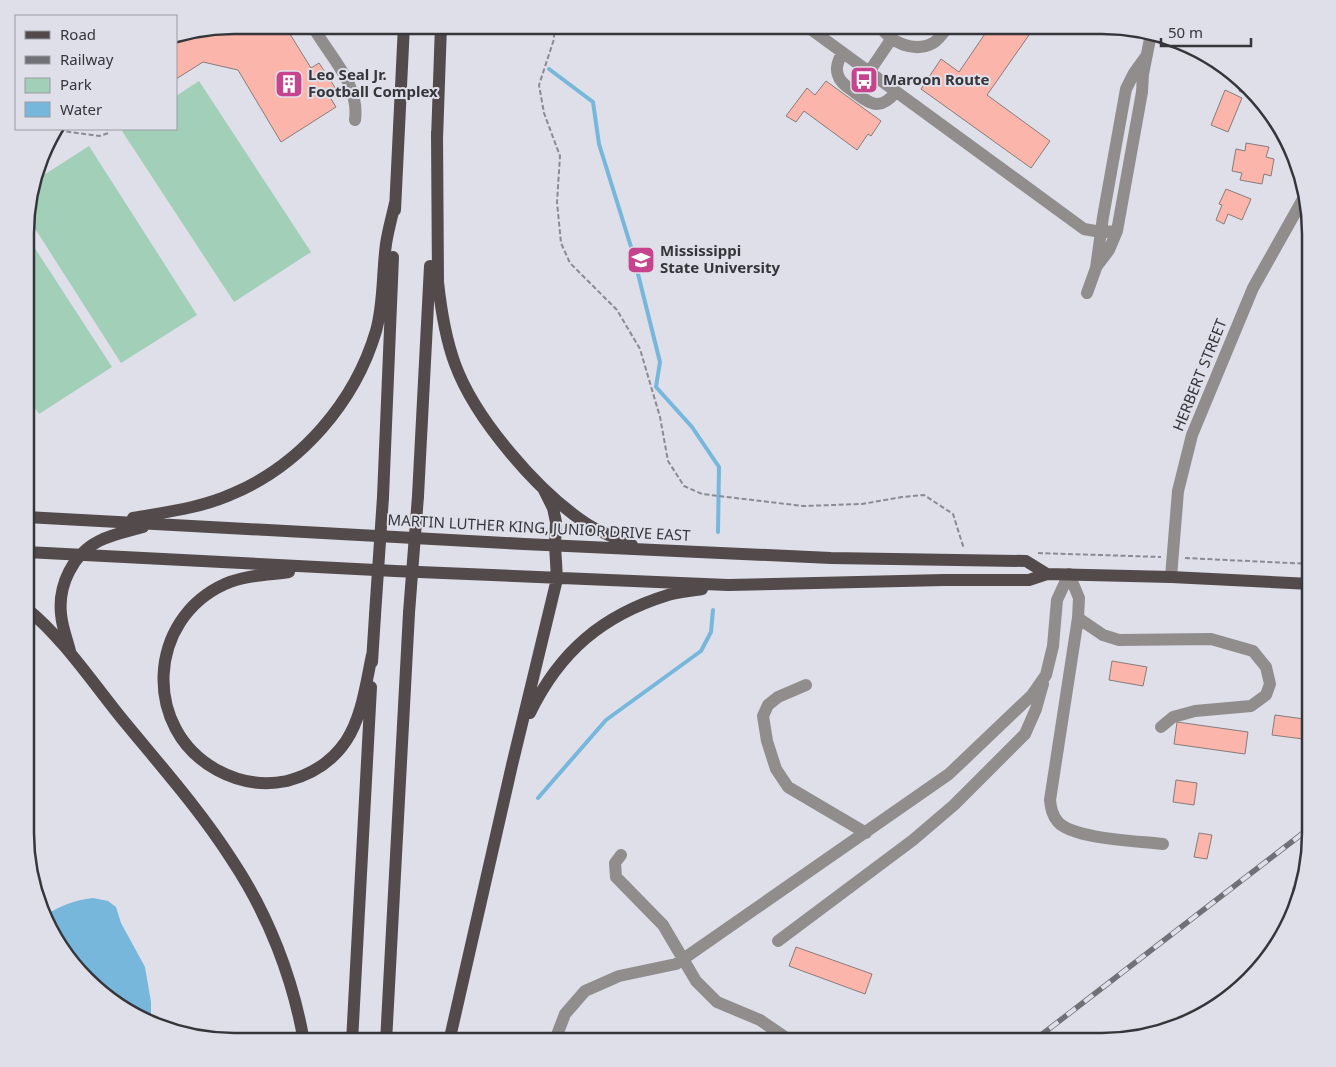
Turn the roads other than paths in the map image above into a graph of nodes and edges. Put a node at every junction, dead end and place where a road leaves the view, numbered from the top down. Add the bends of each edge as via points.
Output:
1 (318, 34) edge
2 (404, 34) edge
3 (441, 34) edge
4 (817, 34) edge
5 (886, 34) edge
6 (943, 34) edge
7 (892, 38) junction
8 (1150, 40) edge
9 (842, 52) junction
10 (1147, 55) junction
11 (869, 72) junction
12 (896, 92) junction
13 (355, 120) dead end
14 (437, 132) junction
15 (395, 203) junction
16 (1300, 204) edge
17 (1101, 232) junction
18 (1117, 232) junction
19 (1096, 268) junction
20 (1087, 293) dead end
21 (543, 488) junction
22 (34, 517) edge
23 (110, 521) junction
24 (153, 524) junction
25 (555, 545) junction
26 (642, 548) junction
27 (34, 553) edge
28 (80, 556) junction
29 (312, 567) junction
30 (1047, 574) junction
31 (1069, 574) junction
32 (1171, 577) junction
33 (557, 579) junction
34 (1302, 584) edge
35 (728, 585) junction
36 (34, 615) edge
37 (1078, 618) junction
38 (372, 655) junction
39 (72, 656) junction
40 (1046, 675) junction
41 (806, 685) dead end
42 (1162, 727) dead end
43 (520, 736) junction
44 (866, 833) junction
45 (1163, 844) dead end
46 (621, 855) dead end
47 (778, 942) dead end
48 (684, 960) junction
49 (302, 1033) edge
50 (352, 1033) edge
51 (386, 1033) edge
52 (451, 1033) edge
53 (558, 1033) edge
54 (779, 1033) edge

1 - 13 street via 350,87 355,100
2 - 15 main road
3 - 14 main road
4 - 9 street
5 - 7 street
6 - 7 street via 932,43 914,47
7 - 11 street
8 - 10 street
9 - 11 street
9 - 12 street via 837,63 837,75 842,84 876,104 887,102
10 - 17 street via 1126,89
10 - 18 street
11 - 12 street
12 - 17 street via 1084,229
14 - 21 main road via 438,282 449,347 478,410
14 - 51 main road, bridge
15 - 23 main road via 386,244 376,330 350,389 328,422 282,466 232,495 179,510
15 - 38 main road, bridge via 383,497
16 - 32 street, HERBERT STREET via 1254,288 1192,435 1178,491
17 - 18 street
17 - 19 street
18 - 19 street
19 - 20 street
21 - 25 main road via 556,522
21 - 26 main road via 585,523
22 - 23 main road, MARTIN LUTHER KING, JUNIOR DRIVE EAST
23 - 24 main road, MARTIN LUTHER KING, JUNIOR DRIVE EAST
24 - 25 main road, MARTIN LUTHER KING, JUNIOR DRIVE EAST
24 - 28 main road via 101,540
25 - 26 main road, MARTIN LUTHER KING, JUNIOR DRIVE EAST
25 - 33 main road
26 - 30 main road, MARTIN LUTHER KING, JUNIOR DRIVE EAST via 831,558 1026,561
27 - 28 main road
28 - 29 main road
28 - 39 main road via 65,580 60,597
29 - 33 main road
29 - 38 main road via 228,583 212,590 186,614 170,642 163,674 166,706 185,744 210,766 242,780 277,783 310,773 336,754 353,729
30 - 31 main road
30 - 35 main road via 1029,580
31 - 32 main road
31 - 37 street via 1079,598
31 - 40 street via 1058,600
32 - 34 main road
33 - 35 main road
33 - 43 main road
35 - 43 main road via 670,594 631,609 603,625 575,647 558,668 541,692
36 - 39 main road
37 - 42 street via 1102,635 1120,640 1211,639 1253,651 1266,667 1270,684 1266,694 1251,706 1173,716
37 - 45 street via 1050,800 1052,813 1059,823 1084,835
38 - 50 main road
39 - 49 main road via 232,859 255,897 274,940 292,990
40 - 44 street via 1032,695 949,774
40 - 47 street via 1025,734 987,773 913,840
41 - 44 street via 768,705 763,716 776,769 788,787
43 - 52 main road
44 - 48 street
46 - 48 street via 615,863 616,876 662,925
48 - 53 street via 619,976 585,991 565,1014
48 - 54 street via 696,981 717,1002 760,1020

